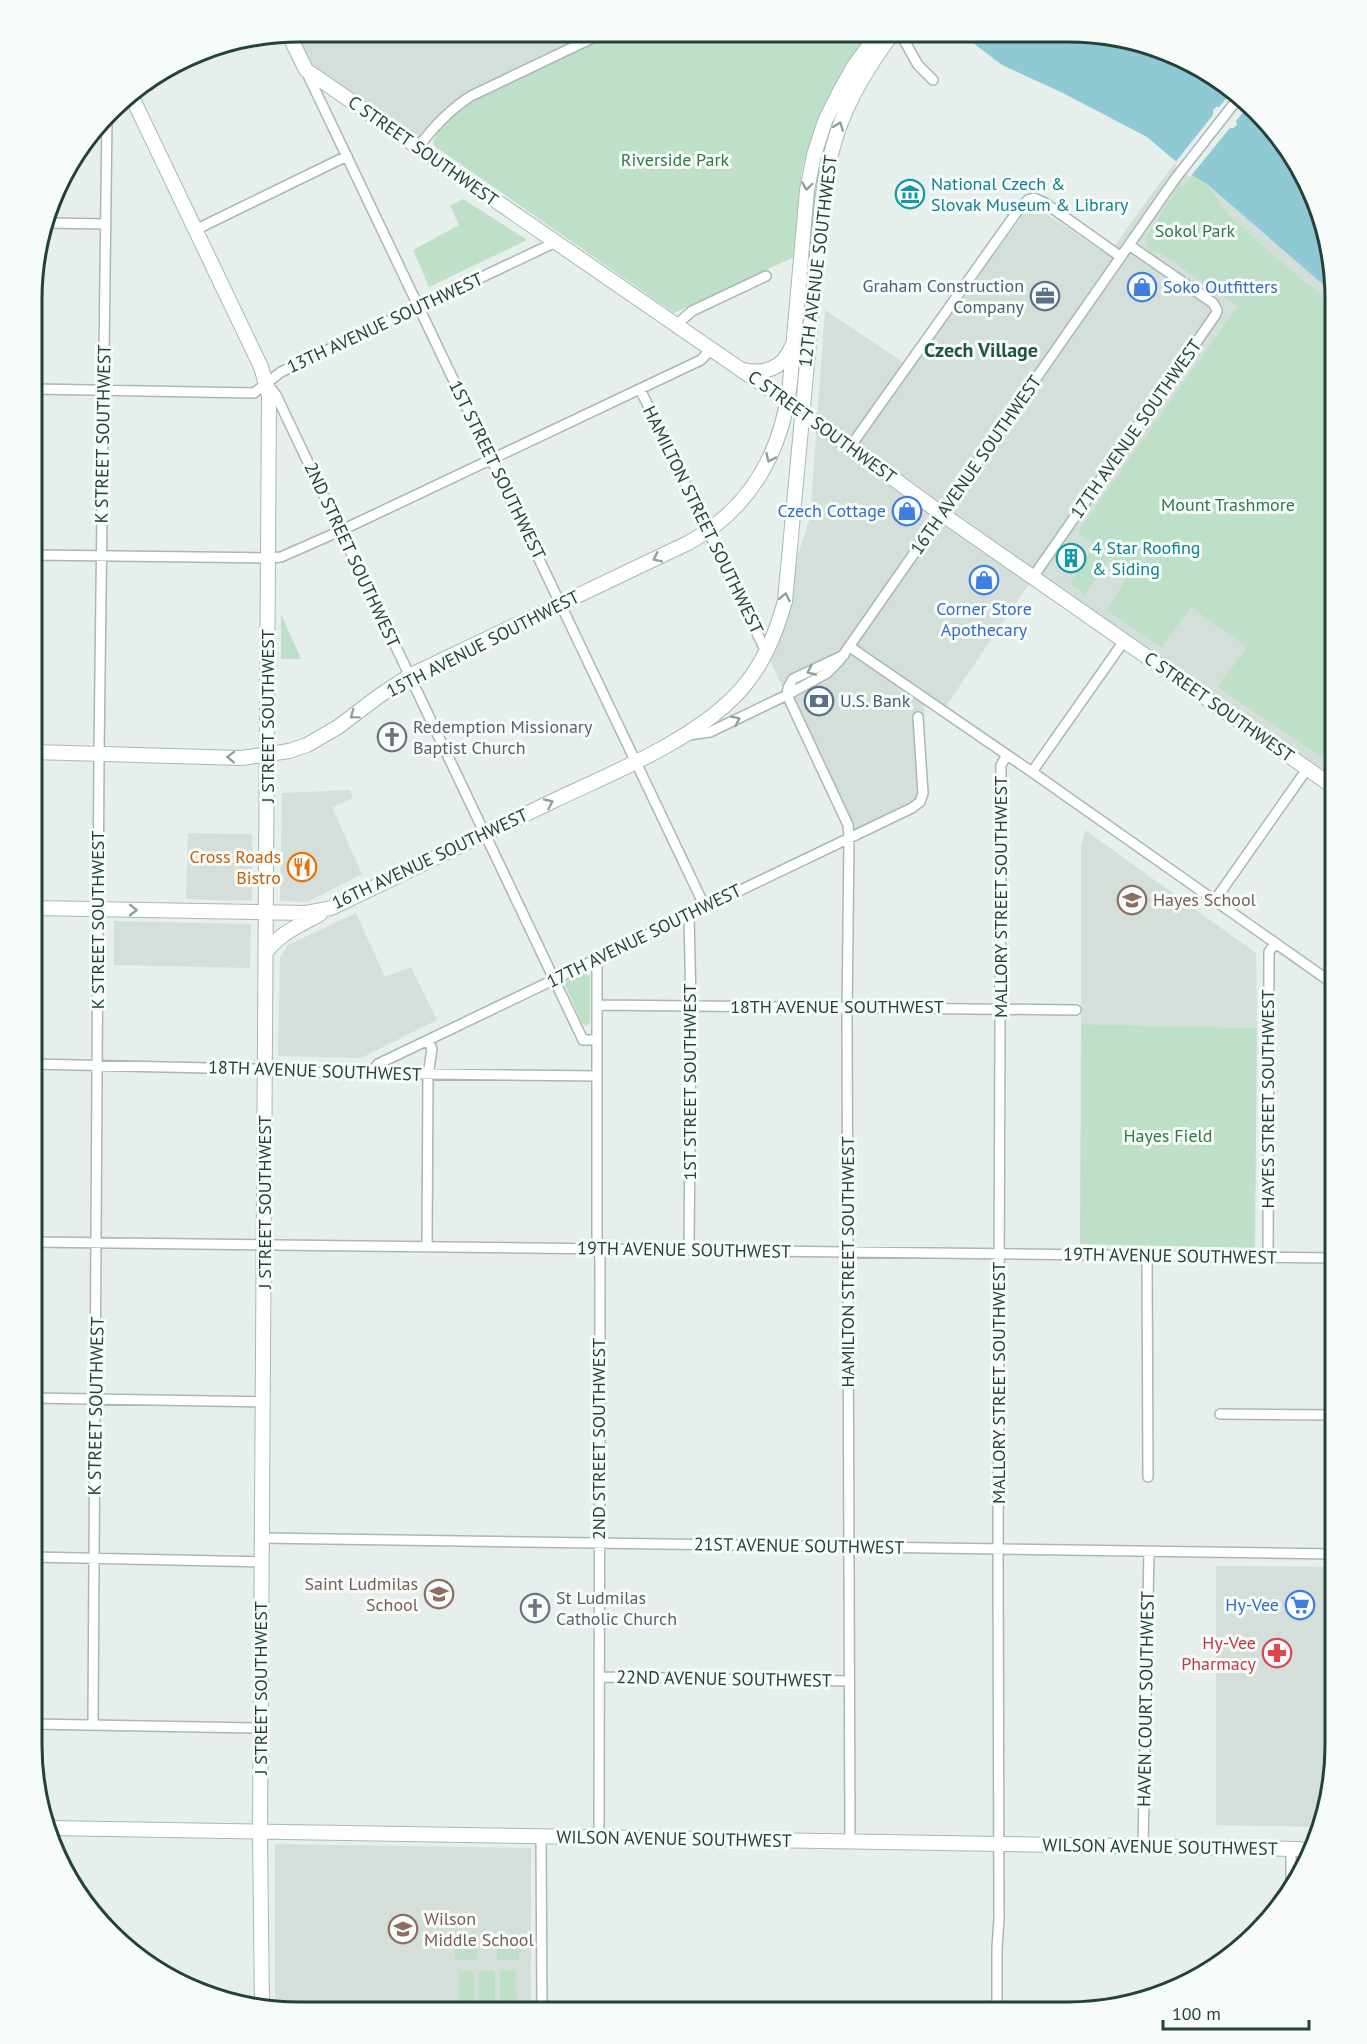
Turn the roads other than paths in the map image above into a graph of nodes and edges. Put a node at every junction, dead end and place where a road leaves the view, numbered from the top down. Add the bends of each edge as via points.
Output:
1 (293, 42) edge
2 (584, 42) edge
3 (877, 42) edge
4 (878, 42) edge
5 (905, 42) edge
6 (306, 70) junction
7 (933, 80) dead end
8 (134, 102) edge
9 (1234, 103) edge
10 (107, 128) edge
11 (418, 147) junction
12 (347, 156) junction
13 (54, 223) edge
14 (106, 224) junction
15 (195, 230) junction
16 (556, 242) junction
17 (1129, 245) junction
18 (1121, 257) junction
19 (766, 276) dead end
20 (419, 306) junction
21 (676, 325) junction
22 (794, 339) junction
23 (711, 349) junction
24 (741, 370) junction
25 (42, 389) edge
26 (268, 389) junction
27 (640, 389) junction
28 (104, 391) junction
29 (788, 402) junction
30 (801, 412) junction
31 (850, 447) junction
32 (492, 459) junction
33 (942, 514) junction
34 (340, 531) junction
35 (709, 531) junction
36 (42, 555) edge
37 (101, 556) junction
38 (269, 558) junction
39 (1033, 577) junction
40 (562, 604) junction
41 (1124, 641) junction
42 (847, 651) junction
43 (766, 652) junction
44 (409, 676) junction
45 (787, 695) junction
46 (918, 717) dead end
47 (681, 736) junction
48 (42, 752) edge
49 (99, 754) junction
50 (267, 755) junction
51 (1007, 755) junction
52 (637, 761) junction
53 (1307, 769) junction
54 (1032, 772) junction
55 (1325, 781) edge
56 (484, 833) junction
57 (849, 838) junction
58 (1215, 900) junction
59 (705, 907) junction
60 (42, 908) edge
61 (331, 908) junction
62 (98, 909) junction
63 (266, 913) junction
64 (689, 915) junction
65 (1275, 943) junction
66 (266, 952) junction
67 (597, 959) junction
68 (1325, 978) edge
69 (554, 979) junction
70 (597, 1005) junction
71 (691, 1007) junction
72 (847, 1008) junction
73 (1001, 1008) junction
74 (1076, 1010) dead end
75 (428, 1040) junction
76 (597, 1040) junction
77 (42, 1064) edge
78 (97, 1066) junction
79 (265, 1071) junction
80 (371, 1073) junction
81 (428, 1075) junction
82 (597, 1076) junction
83 (42, 1242) edge
84 (97, 1243) junction
85 (264, 1245) junction
86 (428, 1246) junction
87 (598, 1249) junction
88 (690, 1250) junction
89 (848, 1252) junction
90 (999, 1254) junction
91 (1147, 1256) junction
92 (1268, 1257) junction
93 (1325, 1258) edge
94 (42, 1398) edge
95 (96, 1399) junction
96 (264, 1402) junction
97 (1220, 1414) dead end
98 (1325, 1415) edge
99 (1148, 1477) dead end
100 (262, 1538) junction
101 (599, 1542) junction
102 (849, 1547) junction
103 (998, 1549) junction
104 (1149, 1551) junction
105 (1325, 1554) edge
106 (42, 1557) edge
107 (94, 1559) junction
108 (262, 1562) junction
109 (599, 1677) junction
110 (849, 1681) junction
111 (42, 1724) edge
112 (93, 1725) junction
113 (261, 1728) junction
114 (56, 1828) edge
115 (260, 1832) junction
116 (541, 1836) junction
117 (599, 1838) junction
118 (849, 1842) junction
119 (999, 1844) junction
120 (1143, 1847) junction
121 (1301, 1850) edge
122 (262, 1999) edge
123 (542, 2002) edge
124 (997, 2002) edge

1 - 6 main road, 1ST STREET SOUTHWEST
2 - 11 street via 452,108
3 -> 22 main road, 12TH AVENUE SOUTHWEST via 854,66 831,107 814,156 807,190
30 -> 4 main road, 12TH AVENUE SOUTHWEST via 828,162 848,103
5 - 7 street via 918,65
6 - 11 main road, C STREET SOUTHWEST
6 - 12 street, 1ST STREET SOUTHWEST
8 - 15 main road, 2ND STREET SOUTHWEST
9 - 17 street, 16TH AVENUE SOUTHWEST
10 - 14 street, K STREET SOUTHWEST
11 - 16 main road, C STREET SOUTHWEST
12 - 15 street
12 - 20 street, 1ST STREET SOUTHWEST
13 - 14 street
14 - 28 street, K STREET SOUTHWEST
15 - 26 main road, 2ND STREET SOUTHWEST via 261,366
16 - 20 street, 13TH AVENUE SOUTHWEST
16 - 21 main road, C STREET SOUTHWEST
17 - 18 street, 16TH AVENUE SOUTHWEST
17 - 39 street, 17TH AVENUE SOUTHWEST via 1213,303 1217,310
18 - 31 street via 1045,203 1034,198 1028,200
18 - 33 street, 16TH AVENUE SOUTHWEST
19 - 21 street via 692,311
20 - 26 street, 13TH AVENUE SOUTHWEST via 281,372
20 - 32 street, 1ST STREET SOUTHWEST
21 - 23 main road, C STREET SOUTHWEST
22 - 24 main road via 778,366 764,371
22 - 29 main road, 12TH AVENUE SOUTHWEST
23 - 24 main road, C STREET SOUTHWEST
23 - 27 street via 701,360
24 - 29 main road, C STREET SOUTHWEST
25 - 28 street, 13TH AVENUE SOUTHWEST
26 - 28 street, 13TH AVENUE SOUTHWEST via 254,393
26 - 34 street, 2ND STREET SOUTHWEST via 276,395
26 - 38 main road, J STREET SOUTHWEST
27 - 32 street
27 - 35 street, HAMILTON STREET SOUTHWEST
28 - 37 street, K STREET SOUTHWEST
29 - 30 main road, C STREET SOUTHWEST
29 -> 35 main road, 15TH AVENUE SOUTHWEST via 777,443 763,473 744,500
30 - 31 main road, C STREET SOUTHWEST
43 -> 30 main road, 12TH AVENUE SOUTHWEST via 780,621 788,583
31 - 33 main road, C STREET SOUTHWEST
32 - 34 street
32 - 40 street, 1ST STREET SOUTHWEST
33 - 39 main road, C STREET SOUTHWEST
33 - 42 street, 16TH AVENUE SOUTHWEST
34 - 38 street
34 - 44 street, 2ND STREET SOUTHWEST
35 -> 40 main road, 15TH AVENUE SOUTHWEST
35 - 43 street, HAMILTON STREET SOUTHWEST
36 - 37 street
37 - 38 street
37 - 49 street, K STREET SOUTHWEST
38 - 50 main road, J STREET SOUTHWEST
39 - 41 main road, C STREET SOUTHWEST
40 - 44 main road, 15TH AVENUE SOUTHWEST
40 - 52 street, 1ST STREET SOUTHWEST
41 - 53 main road, C STREET SOUTHWEST
41 - 54 street
42 - 45 street, 16TH AVENUE SOUTHWEST via 827,673
42 - 51 street
43 - 47 main road, 12TH AVENUE SOUTHWEST via 733,698
44 -> 50 main road, 15TH AVENUE SOUTHWEST via 307,745
44 - 56 street, 2ND STREET SOUTHWEST
47 -> 45 street, 16TH AVENUE SOUTHWEST via 710,732
45 - 57 street, HAMILTON STREET SOUTHWEST via 848,825
46 - 57 street, 17TH AVENUE SOUTHWEST via 923,793 920,802
47 - 52 main road, 12TH AVENUE SOUTHWEST
48 - 49 main road, 15TH AVENUE SOUTHWEST
50 -> 49 main road, 15TH AVENUE SOUTHWEST via 242,758
49 - 62 street, K STREET SOUTHWEST
50 - 63 main road, J STREET SOUTHWEST
51 - 54 street
51 - 73 street, MALLORY STREET SOUTHWEST via 1001,765
56 -> 52 main road, 16TH AVENUE SOUTHWEST
52 - 59 street, 1ST STREET SOUTHWEST
53 - 55 main road, C STREET SOUTHWEST
53 - 58 street
54 - 58 street
56 - 61 main road, 16TH AVENUE SOUTHWEST
56 - 69 street, 2ND STREET SOUTHWEST
57 - 59 street, 17TH AVENUE SOUTHWEST
57 - 72 street, HAMILTON STREET SOUTHWEST
58 - 65 street
59 - 64 street, 17TH AVENUE SOUTHWEST
60 - 62 main road, 16TH AVENUE SOUTHWEST
61 - 63 main road, 16TH AVENUE SOUTHWEST
61 - 66 main road via 283,934
62 -> 63 main road, 16TH AVENUE SOUTHWEST
62 - 78 street, K STREET SOUTHWEST
63 - 66 main road, J STREET SOUTHWEST
64 - 67 street, 17TH AVENUE SOUTHWEST
64 - 71 street, 1ST STREET SOUTHWEST
65 - 68 street
65 - 92 street, HAYES STREET SOUTHWEST via 1269,952
66 - 79 main road, J STREET SOUTHWEST
67 - 69 street, 17TH AVENUE SOUTHWEST
67 - 70 street, 2ND STREET SOUTHWEST
69 - 75 street, 17TH AVENUE SOUTHWEST
69 - 76 street, 2ND STREET SOUTHWEST via 583,1040
70 - 71 street, 18TH AVENUE SOUTHWEST
70 - 76 street, 2ND STREET SOUTHWEST
71 - 72 street, 18TH AVENUE SOUTHWEST
71 - 88 street, 1ST STREET SOUTHWEST
72 - 73 street, 18TH AVENUE SOUTHWEST
72 - 89 street, HAMILTON STREET SOUTHWEST
73 - 74 street, 18TH AVENUE SOUTHWEST
73 - 90 street, MALLORY STREET SOUTHWEST
75 - 80 street, 17TH AVENUE SOUTHWEST via 378,1064
75 - 81 street via 432,1049
76 - 82 street, 2ND STREET SOUTHWEST
77 - 78 street, 18TH AVENUE SOUTHWEST
78 - 79 street, 18TH AVENUE SOUTHWEST
78 - 84 street, K STREET SOUTHWEST
79 - 80 street, 18TH AVENUE SOUTHWEST
79 - 85 main road, J STREET SOUTHWEST
80 - 81 street, 18TH AVENUE SOUTHWEST
81 - 82 street, 18TH AVENUE SOUTHWEST
81 - 86 street
82 - 87 street, 2ND STREET SOUTHWEST
83 - 84 street, 19TH AVENUE SOUTHWEST
84 - 85 street, 19TH AVENUE SOUTHWEST
84 - 95 street, K STREET SOUTHWEST
85 - 86 street, 19TH AVENUE SOUTHWEST
85 - 96 main road, J STREET SOUTHWEST
86 - 87 street, 19TH AVENUE SOUTHWEST
87 - 88 street, 19TH AVENUE SOUTHWEST
87 - 101 street, 2ND STREET SOUTHWEST
88 - 89 street, 19TH AVENUE SOUTHWEST
89 - 90 street, 19TH AVENUE SOUTHWEST
89 - 102 street, HAMILTON STREET SOUTHWEST
90 - 91 street, 19TH AVENUE SOUTHWEST
90 - 103 street, MALLORY STREET SOUTHWEST
91 - 92 street, 19TH AVENUE SOUTHWEST
91 - 99 street
92 - 93 street, 19TH AVENUE SOUTHWEST
94 - 95 street
95 - 96 street
95 - 107 street, K STREET SOUTHWEST
96 - 100 main road, J STREET SOUTHWEST
97 - 98 street
100 - 101 street, 21ST AVENUE SOUTHWEST
100 - 108 main road, J STREET SOUTHWEST
101 - 102 street, 21ST AVENUE SOUTHWEST
101 - 109 street, 2ND STREET SOUTHWEST
102 - 103 street, 21ST AVENUE SOUTHWEST
102 - 110 street, HAMILTON STREET SOUTHWEST
103 - 104 street, 21ST AVENUE SOUTHWEST
103 - 119 street, MALLORY STREET SOUTHWEST
104 - 105 street, 21ST AVENUE SOUTHWEST
104 - 120 street, HAVEN COURT SOUTHWEST
106 - 107 street
107 - 108 street
107 - 112 street, K STREET SOUTHWEST
108 - 113 main road, J STREET SOUTHWEST
109 - 110 street, 22ND AVENUE SOUTHWEST
109 - 117 street, 2ND STREET SOUTHWEST
110 - 118 street, HAMILTON STREET SOUTHWEST
111 - 112 street
112 - 113 street
113 - 115 main road, J STREET SOUTHWEST
114 - 115 main road, WILSON AVENUE SOUTHWEST
115 - 116 main road, WILSON AVENUE SOUTHWEST
115 - 122 main road, J STREET SOUTHWEST
116 - 117 main road, WILSON AVENUE SOUTHWEST
116 - 123 street
117 - 118 main road, WILSON AVENUE SOUTHWEST
118 - 119 main road, WILSON AVENUE SOUTHWEST
119 - 120 main road, WILSON AVENUE SOUTHWEST
119 - 124 street, MALLORY STREET SOUTHWEST
120 - 121 main road, WILSON AVENUE SOUTHWEST

